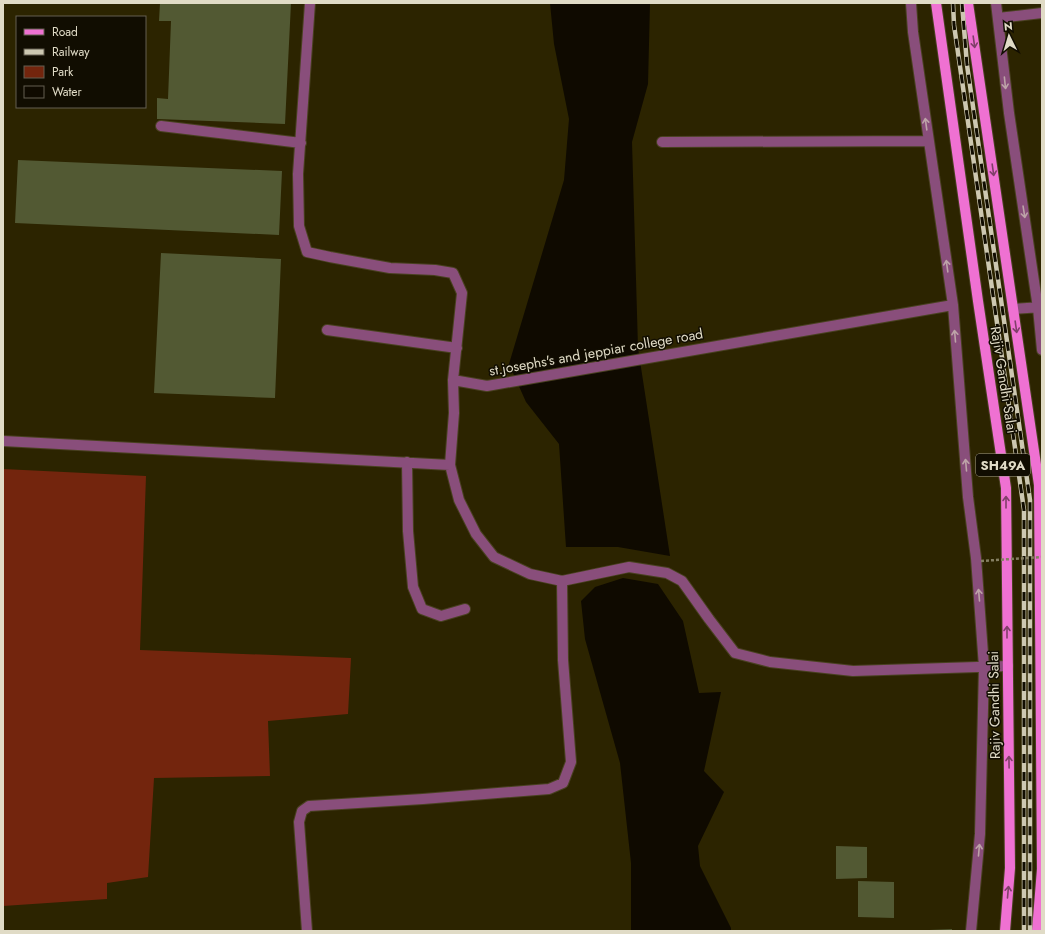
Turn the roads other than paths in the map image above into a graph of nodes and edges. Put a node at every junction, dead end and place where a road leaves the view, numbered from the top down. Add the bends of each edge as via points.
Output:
1 (310, 3) edge
2 (911, 3) edge
3 (936, 3) edge
4 (968, 3) edge
5 (996, 3) edge
6 (1042, 13) edge
7 (998, 18) junction
8 (161, 126) dead end
9 (929, 141) junction
10 (662, 142) dead end
11 (300, 143) junction
12 (953, 305) junction
13 (1040, 308) edge
14 (1013, 310) junction
15 (327, 330) dead end
16 (457, 348) junction
17 (1042, 350) edge
18 (453, 380) junction
19 (3, 441) edge
20 (407, 462) junction
21 (450, 465) junction
22 (562, 582) junction
23 (465, 609) dead end
24 (1008, 666) junction
25 (984, 667) junction
26 (1042, 799) edge
27 (307, 931) edge
28 (971, 931) edge
29 (1005, 931) edge
30 (1037, 931) edge

1 - 11 street
9 -> 2 street
24 -> 3 main road, Rajiv Gandhi Salai / SH49A via 1006,488
4 -> 14 main road, Rajiv Gandhi Salai / SH49A
5 - 7 street
6 - 7 street
7 -> 13 street via 1009,113
8 - 11 street
9 - 10 street
12 -> 9 street
11 - 16 street via 299,226 307,252 390,268 453,273 462,293
12 - 18 street, st.josephs's and jeppiar college road via 487,386
25 -> 12 street
13 - 14 street
13 - 17 street
14 -> 26 main road, Rajiv Gandhi Salai / SH49A via 1039,485
15 - 16 street
16 - 18 street
18 - 21 street via 454,413
19 - 20 street
20 - 21 street
20 - 23 street via 408,531 413,587 422,609 441,616
21 - 22 street via 459,500 476,534 494,557 530,574
22 - 25 street via 629,567 667,573 682,581 735,653 770,662 853,671
22 - 27 street via 563,660 571,762 563,783 549,789 309,806 302,811 300,822
24 - 25 street
29 -> 24 main road, Rajiv Gandhi Salai / SH49A via 1010,868
28 -> 25 street via 980,834
26 - 30 main road, Rajiv Gandhi Salai / SH49A via 1042,869

